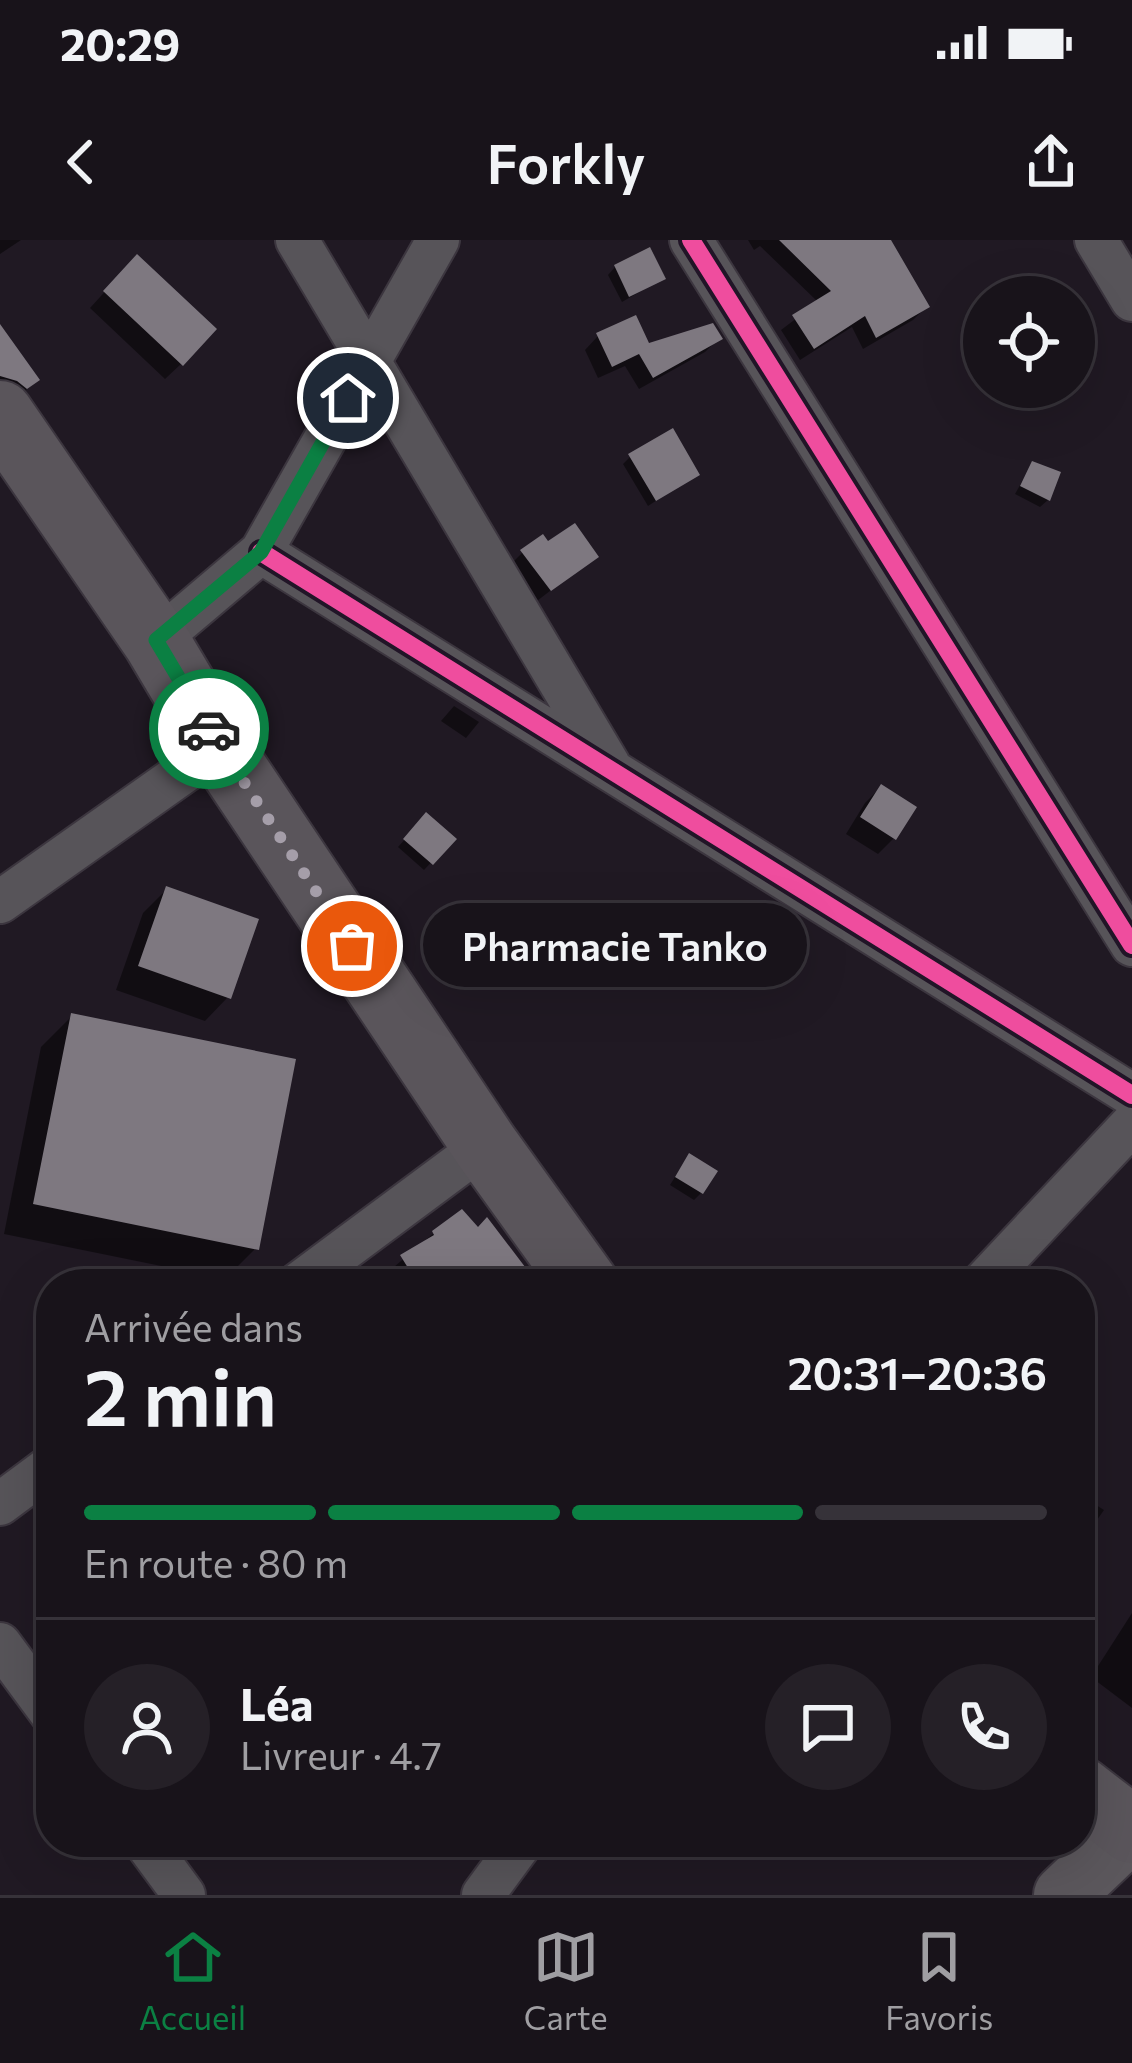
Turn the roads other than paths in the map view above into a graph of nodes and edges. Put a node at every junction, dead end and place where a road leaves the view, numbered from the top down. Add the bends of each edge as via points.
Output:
1 (297, 240) edge
2 (438, 240) edge
3 (691, 240) edge
4 (1096, 240) edge
5 (1132, 300) edge
6 (370, 360) junction
7 (0, 414) edge
8 (261, 552) junction
9 (156, 640) junction
10 (219, 746) junction
11 (613, 771) junction
12 (0, 902) edge
13 (1132, 946) edge
14 (1132, 1096) edge
15 (1132, 1124) edge
16 (485, 1145) junction
17 (318, 1269) edge
18 (573, 1269) edge
19 (996, 1269) edge
20 (36, 1477) edge
21 (0, 1504) edge
22 (0, 1644) edge
23 (36, 1693) edge
24 (1095, 1802) edge
25 (1131, 1831) edge
26 (156, 1857) edge
27 (511, 1857) edge
28 (184, 1895) edge
29 (483, 1895) edge
30 (1064, 1895) edge

1 - 6 street
2 - 6 street
3 - 13 street
4 - 5 street
6 - 8 street
6 - 11 street
7 - 9 main road
8 - 9 street
8 - 11 street
9 - 10 main road
10 - 12 street
10 - 16 main road
11 - 14 street
15 - 19 street
16 - 17 street
16 - 18 main road
20 - 21 street
22 - 23 street
24 - 25 main road
25 - 30 main road
26 - 28 street
27 - 29 street

